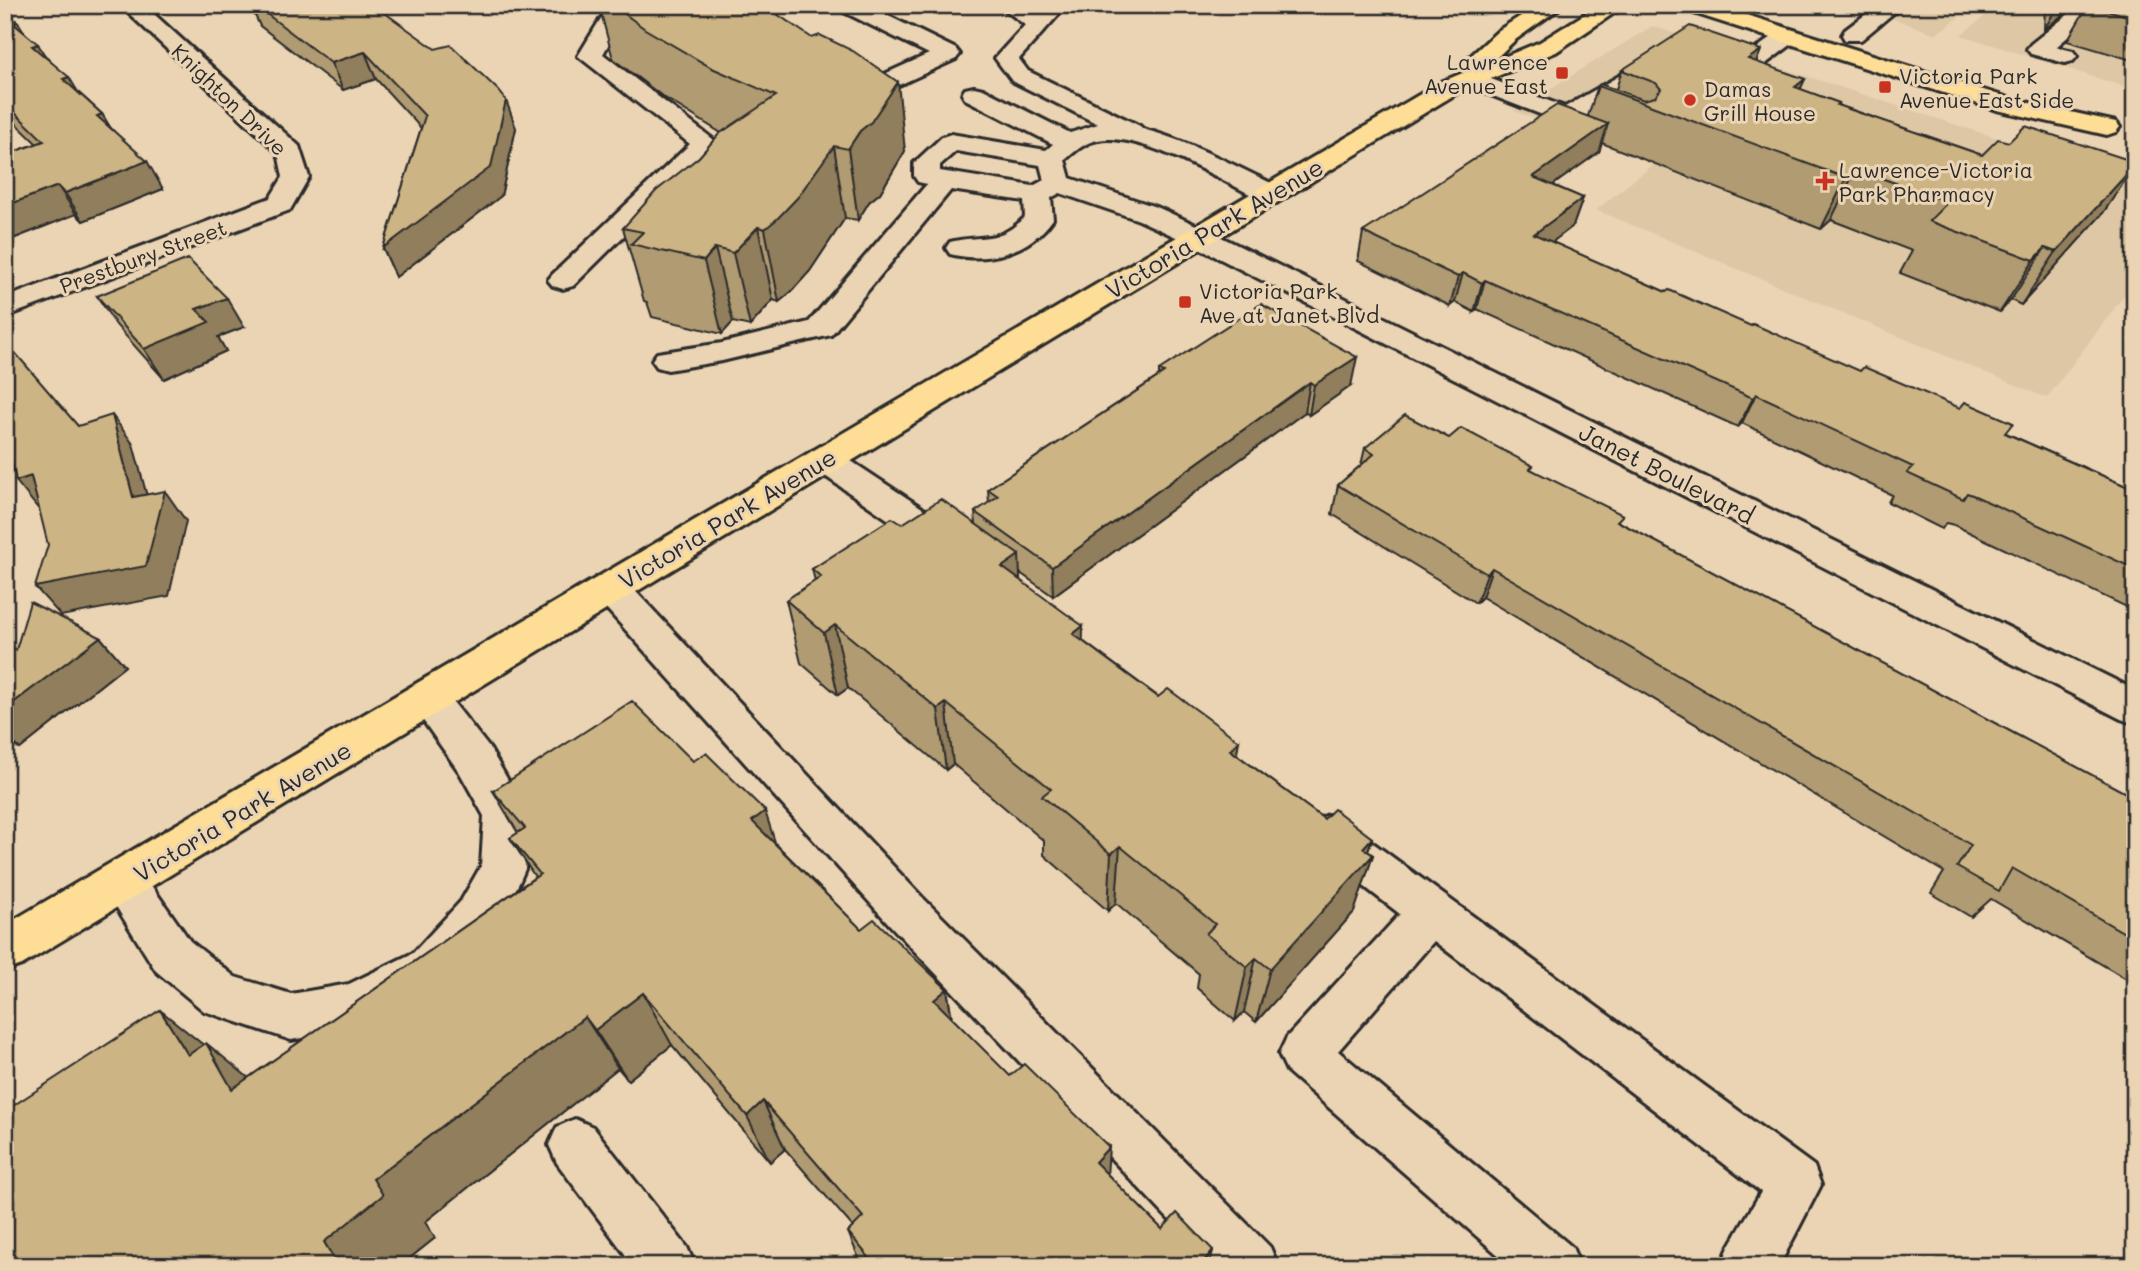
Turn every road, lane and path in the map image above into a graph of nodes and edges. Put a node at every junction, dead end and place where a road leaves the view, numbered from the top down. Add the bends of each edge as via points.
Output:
1 (131, 5) edge
2 (620, 5) edge
3 (848, 5) edge
4 (1010, 5) edge
5 (1056, 5) edge
6 (1553, 5) edge
7 (1615, 5) edge
8 (1692, 5) edge
9 (1761, 5) edge
10 (1892, 5) edge
11 (2094, 5) edge
12 (1039, 24) junction
13 (1788, 36) junction
14 (1853, 36) junction
15 (1691, 53) edge
16 (820, 54) edge
17 (2065, 56) dead end
18 (1659, 62) edge
19 (1460, 83) junction
20 (974, 94) dead end
21 (1568, 116) junction
22 (1133, 132) junction
23 (1616, 135) edge
24 (1054, 170) junction
25 (944, 181) junction
26 (1271, 194) junction
27 (280, 204) joint
28 (1199, 237) junction
29 (960, 248) dead end
30 (563, 279) dead end
31 (5, 309) edge
32 (668, 360) dead end
33 (824, 459) junction
34 (985, 568) edge
35 (611, 589) junction
36 (428, 699) junction
37 (2135, 708) edge
38 (1299, 812) edge
39 (123, 882) junction
40 (1430, 913) junction
41 (5, 950) edge
42 (575, 1145) dead end
43 (668, 1266) edge
44 (1251, 1266) edge
45 (1553, 1266) edge
46 (1748, 1266) edge

1 - 27 street, Knighton Drive via 290,151 296,177
2 - 30 street via 590,56 705,143
3 - 16 street via 948,54 879,85
4 - 12 street
5 - 12 street
6 - 19 main road, Victoria Park Avenue via 1507,35
7 - 19 main road, Victoria Park Avenue via 1548,47
8 - 13 main road
9 - 14 main road
10 - 14 street
11 - 17 street via 2039,49
12 - 22 street via 1007,58 1020,76
13 - 14 main road via 2006,105 2117,130
13 - 15 street via 1744,69
18 - 21 street
19 - 21 street
19 - 26 main road, Victoria Park Avenue
20 - 24 street
21 - 23 street
22 - 24 street via 1098,132
22 - 26 street
24 - 25 street
24 - 25 street via 951,142 926,163 927,176
24 - 28 street, Janet Boulevard
24 - 29 street via 1039,219 1023,237 992,248
25 - 32 street via 820,329
26 - 28 main road, Victoria Park Avenue
27 - 31 street, Prestbury Street
28 - 33 main road, Victoria Park Avenue
28 - 37 street, Janet Boulevard
33 - 34 street
33 - 35 main road, Victoria Park Avenue
35 - 36 main road, Victoria Park Avenue
35 - 44 street via 906,911
36 - 39 main road, Victoria Park Avenue
36 - 39 street via 475,761 506,815 503,869 477,916 429,968 355,1006 291,1017 221,995 192,972 173,956
38 - 40 street
39 - 41 main road, Victoria Park Avenue
40 - 45 street via 1304,1054
40 - 46 street via 1795,1185
42 - 43 street

